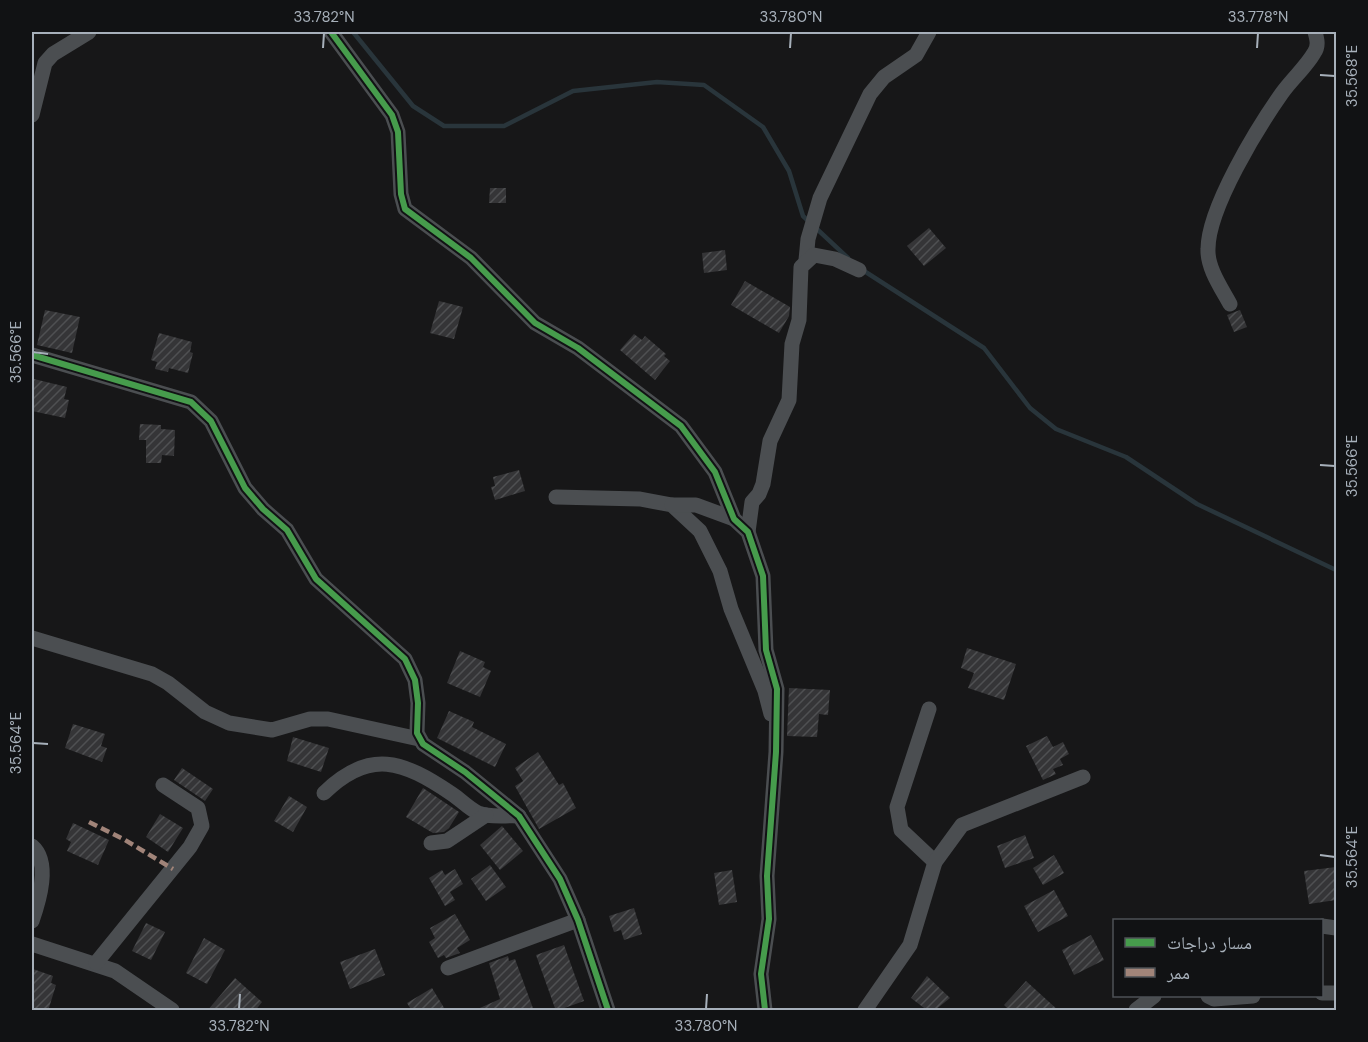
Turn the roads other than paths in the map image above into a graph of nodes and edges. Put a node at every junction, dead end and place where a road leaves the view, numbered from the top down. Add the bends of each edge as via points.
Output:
1 (89, 32) edge
2 (331, 32) edge
3 (929, 32) edge
4 (1315, 32) edge
5 (32, 115) edge
6 (806, 260) junction
7 (859, 270) dead end
8 (1230, 304) dead end
9 (32, 355) edge
10 (555, 498) dead end
11 (672, 505) junction
12 (734, 519) junction
13 (748, 532) junction
14 (32, 638) edge
15 (929, 709) dead end
16 (776, 735) junction
17 (419, 739) junction
18 (1083, 777) dead end
19 (163, 785) dead end
20 (324, 793) dead end
21 (486, 815) junction
22 (519, 816) junction
23 (431, 843) dead end
24 (32, 846) edge
25 (935, 862) junction
26 (578, 920) junction
27 (32, 921) edge
28 (32, 944) edge
29 (96, 963) junction
30 (448, 968) dead end
31 (1153, 997) edge
32 (1210, 997) edge
33 (1240, 997) edge
34 (172, 1011) edge
35 (608, 1011) edge
36 (765, 1011) edge
37 (865, 1011) edge
38 (1136, 1011) edge

1 - 5 street via 45,63
2 - 12 street via 392,115 398,132 400,194 405,209 471,258 536,324 578,348 681,426 715,472
3 - 6 street via 916,55 884,77 870,94 820,198 807,239
4 - 8 street via 1315,53 1261,125 1211,227 1207,251
6 - 7 street via 822,256
6 - 13 street via 801,267 800,320 792,344 789,400 770,441 763,484 752,502
9 - 17 street via 191,402 204,413 245,489 287,530 316,579 405,658 415,680
10 - 11 street via 640,499
11 - 12 street via 696,505
11 - 16 street via 700,531 720,571 731,609 765,691
12 - 13 street
13 - 16 street via 763,576 766,650 777,689
14 - 17 street via 152,674 205,712 229,723 272,730 297,721 328,719
15 - 25 street via 897,807 901,830
16 - 36 street via 767,876 769,919 761,974
17 - 22 street
18 - 25 street via 962,825
19 - 29 street via 198,808 202,826 190,847
20 - 21 street via 358,767 390,764 424,777
21 - 22 street
21 - 23 street via 447,841
22 - 26 street via 560,879
24 - 27 street via 41,861 40,897
25 - 37 street via 910,945
26 - 30 street
26 - 35 street
28 - 29 street
29 - 34 street via 132,981
31 - 38 street
32 - 33 street

